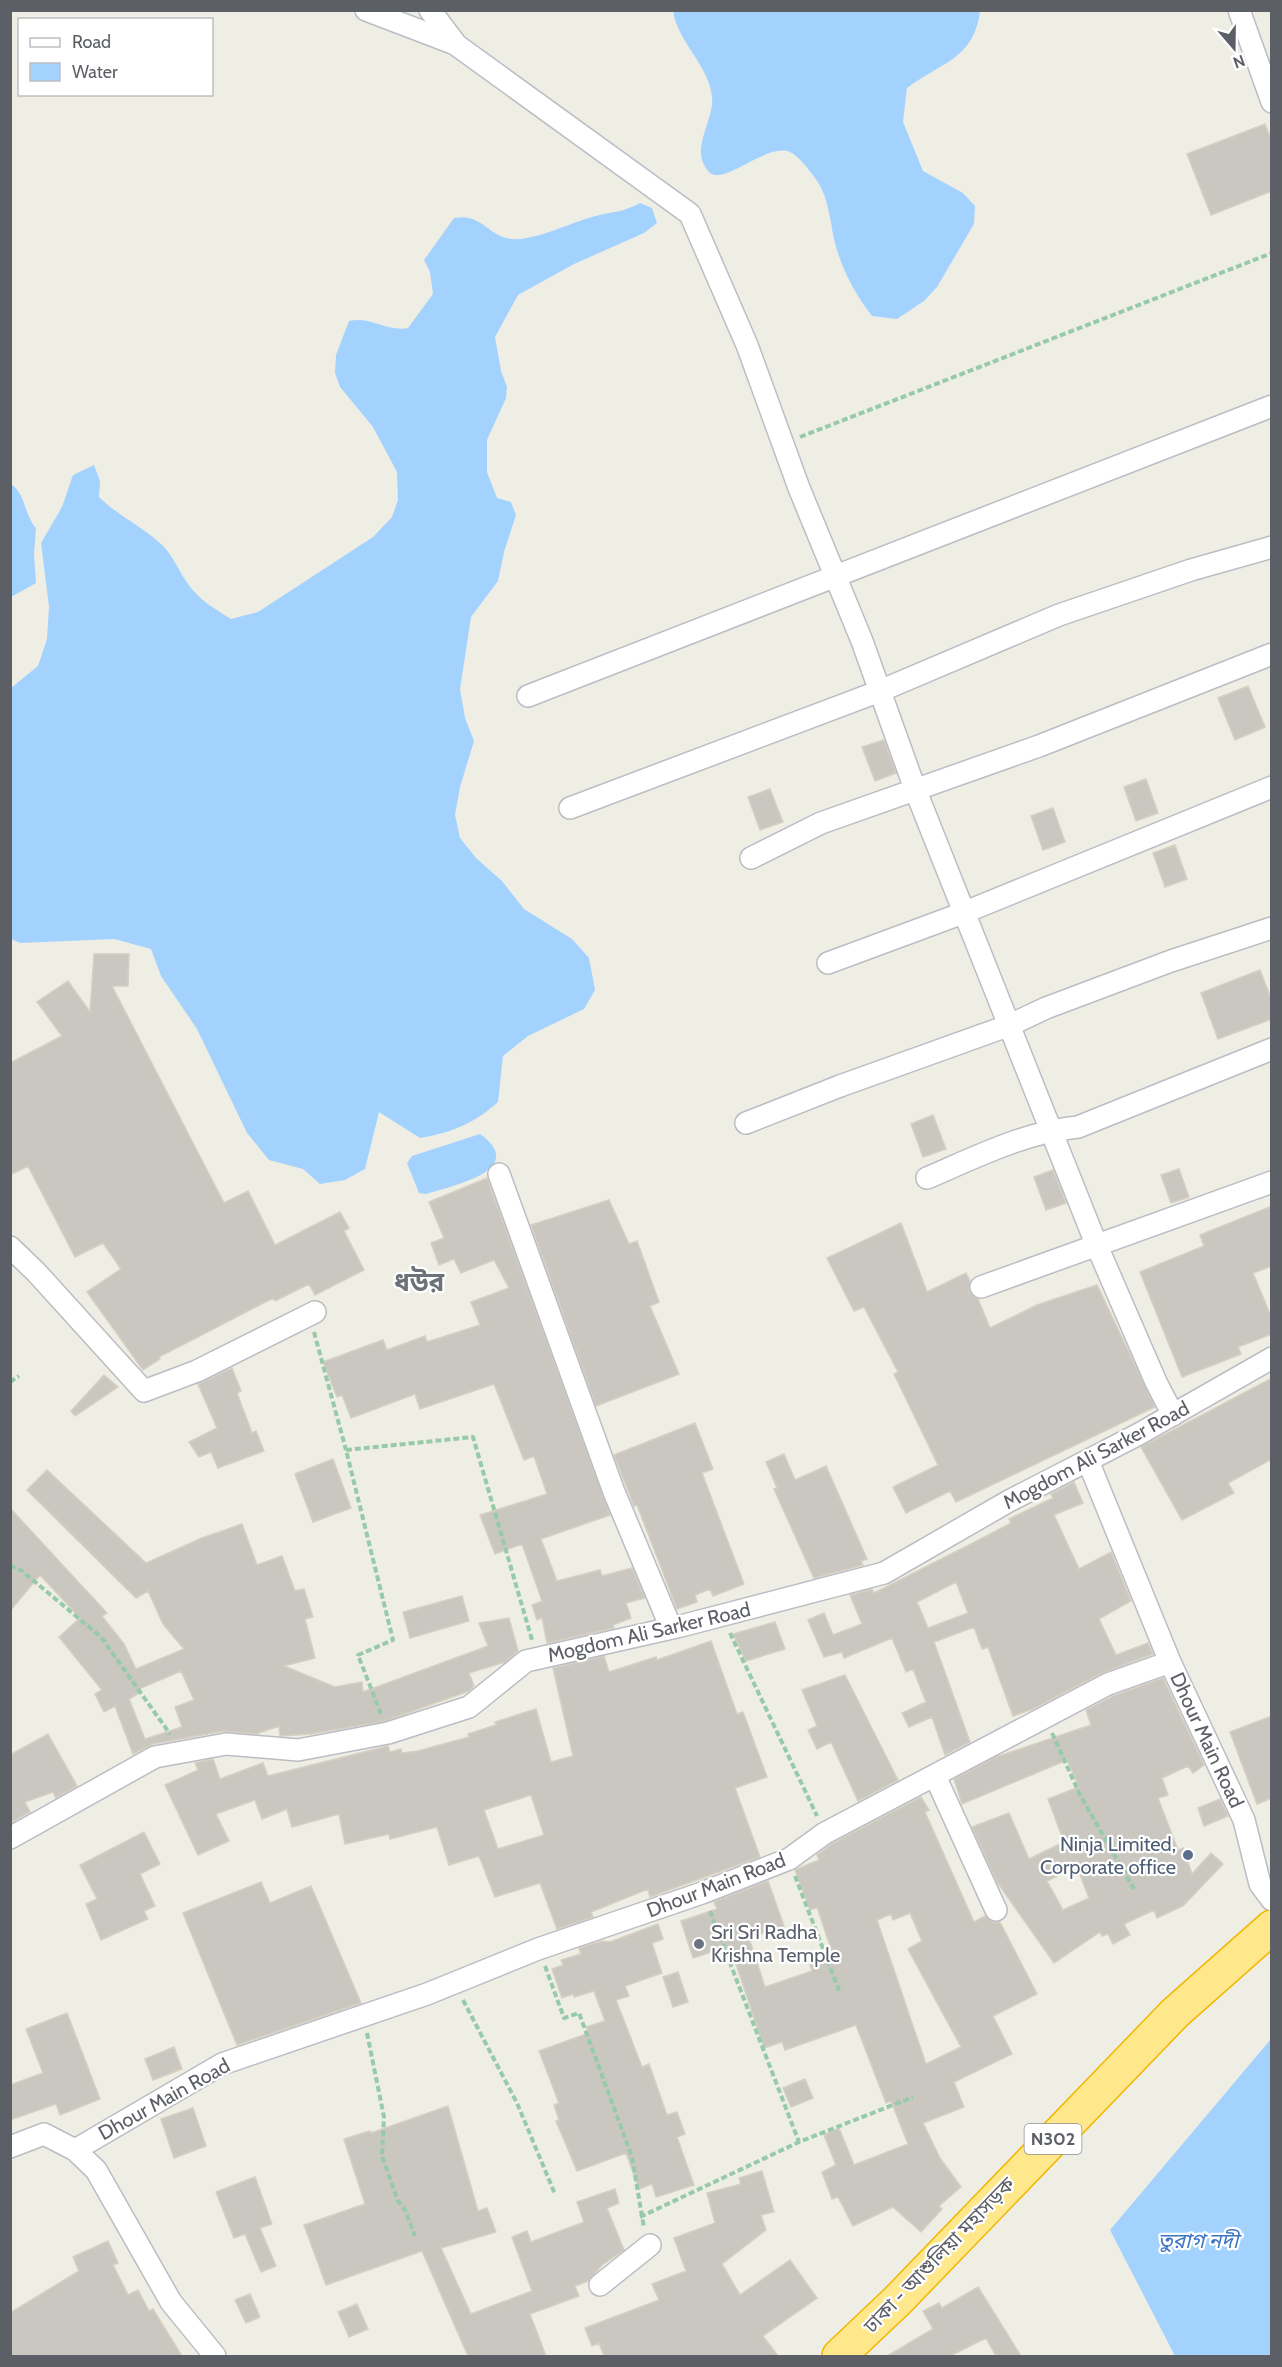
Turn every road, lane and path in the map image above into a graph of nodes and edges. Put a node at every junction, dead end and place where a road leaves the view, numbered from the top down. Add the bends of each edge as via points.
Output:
1 (366, 10) edge
2 (430, 10) edge
3 (1239, 10) edge
4 (455, 44) junction
5 (1271, 97) edge
6 (1272, 253) edge
7 (1272, 406) edge
8 (783, 444) junction
9 (1272, 547) edge
10 (836, 576) junction
11 (1272, 654) edge
12 (880, 691) junction
13 (528, 696) dead end
14 (1272, 787) edge
15 (915, 789) junction
16 (570, 808) dead end
17 (751, 858) dead end
18 (963, 913) junction
19 (1272, 928) edge
20 (828, 963) dead end
21 (1010, 1025) junction
22 (1272, 1049) edge
23 (746, 1123) dead end
24 (1050, 1130) junction
25 (498, 1174) dead end
26 (927, 1178) dead end
27 (1272, 1182) edge
28 (1097, 1246) junction
29 (10, 1247) edge
30 (981, 1287) dead end
31 (312, 1314) joint
32 (1272, 1358) edge
33 (19, 1376) dead end
34 (10, 1382) edge
35 (1173, 1415) junction
36 (346, 1450) junction
37 (1088, 1461) junction
38 (10, 1565) edge
39 (721, 1616) junction
40 (670, 1628) junction
41 (537, 1658) junction
42 (1170, 1662) junction
43 (1046, 1718) junction
44 (388, 1733) junction
45 (182, 1752) junction
46 (935, 1776) junction
47 (16, 1827) edge
48 (825, 1833) junction
49 (789, 1859) junction
50 (1134, 1889) dead end
51 (702, 1893) junction
52 (1272, 1900) edge
53 (996, 1910) dead end
54 (1272, 1927) edge
55 (538, 1949) junction
56 (454, 1982) junction
57 (840, 1993) dead end
58 (363, 2015) junction
59 (913, 2097) dead end
60 (799, 2142) junction
61 (10, 2147) edge
62 (75, 2150) junction
63 (555, 2194) dead end
64 (640, 2217) junction
65 (415, 2236) dead end
66 (650, 2245) joint
67 (600, 2285) dead end
68 (215, 2356) edge
69 (839, 2356) edge

1 - 4 street
2 - 4 street
3 - 5 street
4 - 8 street via 690,214 747,345
6 - 8 path
7 - 10 street
8 - 10 street
9 - 12 street via 1059,615
10 - 12 street
10 - 13 street
11 - 15 street via 1039,746
12 - 15 street
12 - 16 street
14 - 18 street
15 - 17 street via 821,823
15 - 18 street
18 - 20 street
18 - 21 street
19 - 21 street via 1171,961
21 - 23 street via 893,1065
21 - 24 street
22 - 24 street via 1078,1127
24 - 26 street
24 - 28 street
25 - 40 street via 614,1492
27 - 28 street
28 - 30 street
28 - 35 street
29 - 31 street via 144,1391 197,1371
31 - 36 path
32 - 35 street, Mogdom Ali Sarker Road
33 - 34 path
35 - 37 street, Mogdom Ali Sarker Road
36 - 41 path via 473,1437
36 - 44 path via 393,1640 358,1655
37 - 39 street, Mogdom Ali Sarker Road via 1009,1500 884,1573
37 - 42 street
38 - 45 path via 101,1637
39 - 40 street, Mogdom Ali Sarker Road
39 - 48 path
40 - 41 street, Mogdom Ali Sarker Road
41 - 44 street, Mogdom Ali Sarker Road via 526,1661 469,1707
42 - 43 street, Dhour Main Road via 1108,1684
42 - 52 street, Dhour Main Road via 1244,1820 1260,1884
43 - 46 street, Dhour Main Road
43 - 50 path via 1080,1795
44 - 45 street, Mogdom Ali Sarker Road via 298,1750 226,1744
45 - 47 street, Mogdom Ali Sarker Road via 155,1757
46 - 48 street, Dhour Main Road
46 - 53 street
48 - 49 street, Dhour Main Road
49 - 51 street, Dhour Main Road
49 - 57 path
51 - 55 street, Dhour Main Road
51 - 60 path
54 - 69 highway, ঢাকা - আশুলিয়া মহাসড়ক / N302 via 1175,2013
55 - 56 street, Dhour Main Road
55 - 64 path via 564,2018 579,2013 606,2083 632,2157
56 - 58 street, Dhour Main Road
56 - 63 path via 517,2103
58 - 62 street, Dhour Main Road via 222,2064
58 - 65 path via 384,2117 382,2156
59 - 60 path
60 - 64 path
61 - 62 street via 44,2134
62 - 68 street via 96,2169 171,2302
64 - 66 path
66 - 67 street

